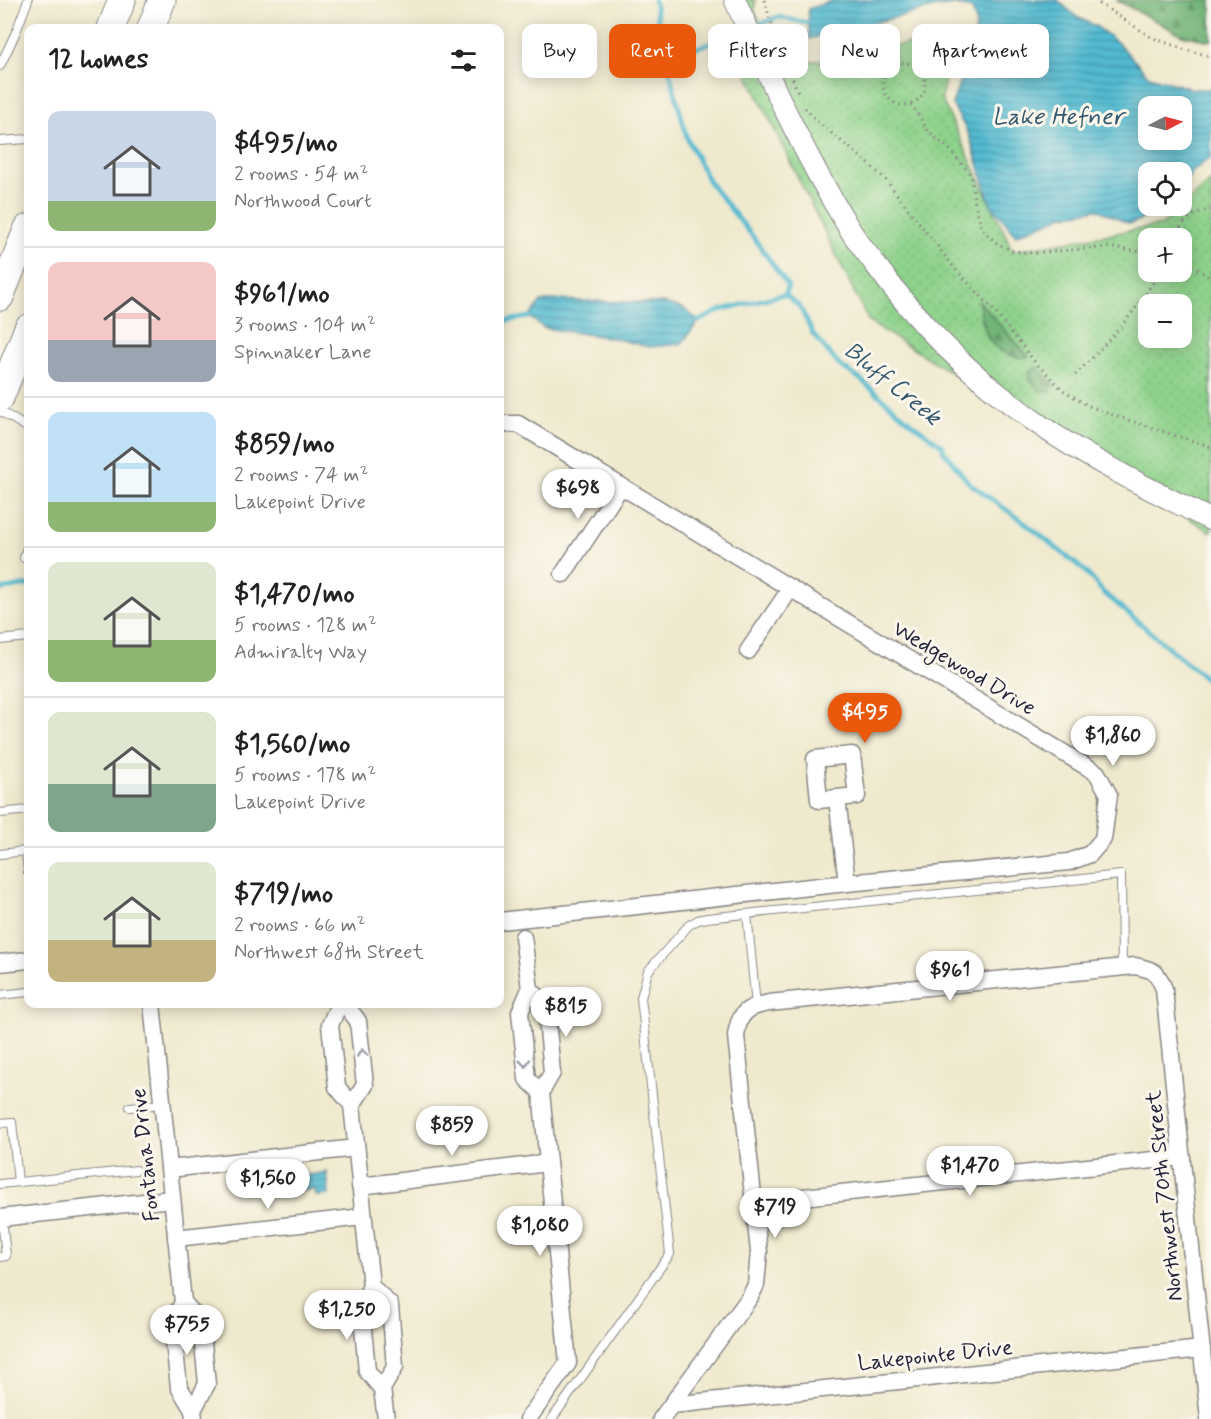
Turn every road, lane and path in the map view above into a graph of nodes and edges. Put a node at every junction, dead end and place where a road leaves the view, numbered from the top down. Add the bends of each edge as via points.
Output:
1 (28, 0) edge
2 (123, 0) edge
3 (162, 0) edge
4 (764, 0) edge
5 (1094, 0) edge
6 (738, 7) edge
7 (113, 24) edge
8 (153, 24) edge
9 (1211, 56) edge
10 (0, 66) edge
11 (911, 104) junction
12 (24, 138) edge
13 (0, 141) edge
14 (1211, 210) edge
15 (1180, 228) edge
16 (24, 238) edge
17 (1138, 251) edge
18 (1192, 266) edge
19 (1211, 271) edge
20 (1209, 277) edge
21 (1152, 282) edge
22 (0, 297) edge
23 (24, 342) edge
24 (1075, 375) dead end
25 (0, 398) edge
26 (0, 411) edge
27 (504, 424) edge
28 (24, 426) edge
29 (1211, 447) edge
30 (621, 486) junction
31 (1211, 520) edge
32 (563, 574) dead end
33 (791, 588) junction
34 (24, 637) edge
35 (0, 640) edge
36 (748, 651) dead end
37 (837, 798) dead end
38 (24, 810) edge
39 (0, 813) edge
40 (24, 851) edge
41 (0, 854) edge
42 (847, 883) junction
43 (747, 914) junction
44 (504, 921) edge
45 (523, 937) dead end
46 (24, 960) edge
47 (0, 963) edge
48 (1122, 967) junction
49 (530, 989) junction
50 (24, 992) edge
51 (0, 995) edge
52 (152, 1008) edge
53 (337, 1008) edge
54 (348, 1008) edge
55 (749, 1009) junction
56 (541, 1092) junction
57 (161, 1104) junction
58 (352, 1104) junction
59 (130, 1107) dead end
60 (0, 1123) edge
61 (356, 1148) junction
62 (1182, 1157) junction
63 (548, 1163) junction
64 (168, 1169) junction
65 (136, 1170) dead end
66 (18, 1182) junction
67 (0, 1184) edge
68 (360, 1186) junction
69 (171, 1199) junction
70 (755, 1202) junction
71 (363, 1217) junction
72 (1, 1218) edge
73 (176, 1238) junction
74 (0, 1257) edge
75 (371, 1286) junction
76 (183, 1302) junction
77 (1202, 1349) junction
78 (382, 1389) junction
79 (672, 1405) junction
80 (194, 1414) edge
81 (386, 1419) edge
82 (528, 1419) edge
83 (552, 1419) edge
84 (661, 1419) edge
85 (1209, 1419) edge

1 - 10 lane
2 - 7 highway
3 - 8 highway
4 - 29 path via 807,112 885,179 1035,362 1063,390 1087,405
5 - 9 path via 1151,37
6 - 31 street via 791,121 850,230 934,336 1036,422
11 - 11 path via 891,101 884,90 888,70 900,64 920,70 925,82 921,96
11 - 17 path via 929,132 971,175 982,229 995,242 1012,251 1033,253 1108,247
12 - 13 lane
14 - 15 path via 1186,219
16 - 22 highway
18 - 20 path
19 - 20 path
21 - 24 path via 1105,346
23 - 25 highway via 17,367
26 - 28 lane
27 - 30 street, Wedgewood Drive via 518,424
30 - 32 street
30 - 33 street, Wedgewood Drive
33 - 36 street
33 - 42 street, Wedgewood Drive via 1097,773 1109,795 1103,839 1090,854 1069,862
34 - 35 lane
37 - 42 street
38 - 39 lane
40 - 41 lane
42 - 44 street, Wedgewood Drive
43 - 48 lane via 1121,875
43 - 55 lane
43 - 83 lane via 698,920 689,925 648,971 644,981 641,998 670,1254
45 - 49 street
46 - 47 street
48 - 55 street
48 - 62 street, Northwest 70th Street via 1154,970 1160,978 1166,1001
49 -> 56 street via 520,1012 527,1079
49 - 56 street via 546,1006 552,1073
50 - 51 lane
52 - 57 street, Fontana Drive
53 - 58 street via 330,1025 337,1087
58 -> 54 street via 365,1084 358,1021
55 - 70 street via 737,1024 736,1036
56 - 63 street
57 - 59 lane
57 - 64 street, Fontana Drive
58 - 61 street
60 - 66 lane via 12,1122
61 - 64 street
61 - 68 street
62 - 70 street
62 - 77 street, Northwest 70th Street
63 - 68 street
63 - 82 street via 568,1363
64 - 69 street, Fontana Drive
65 - 66 lane
66 - 67 lane
68 - 71 street
69 - 72 street via 45,1219
69 - 73 street, Fontana Drive
70 - 79 street via 759,1252 756,1285
71 - 73 street
71 - 75 street
72 - 74 lane via 6,1256
73 - 76 street, Fontana Drive
75 - 78 street via 361,1307 367,1371
75 - 78 street via 390,1305 395,1367
76 - 80 street, Fontana Drive via 172,1324 179,1387
76 - 80 street, Fontana Drive via 201,1323 207,1384
77 - 79 street, Lakepointe Drive
77 - 85 street, Northwest 70th Street
78 - 81 street
79 - 84 street

